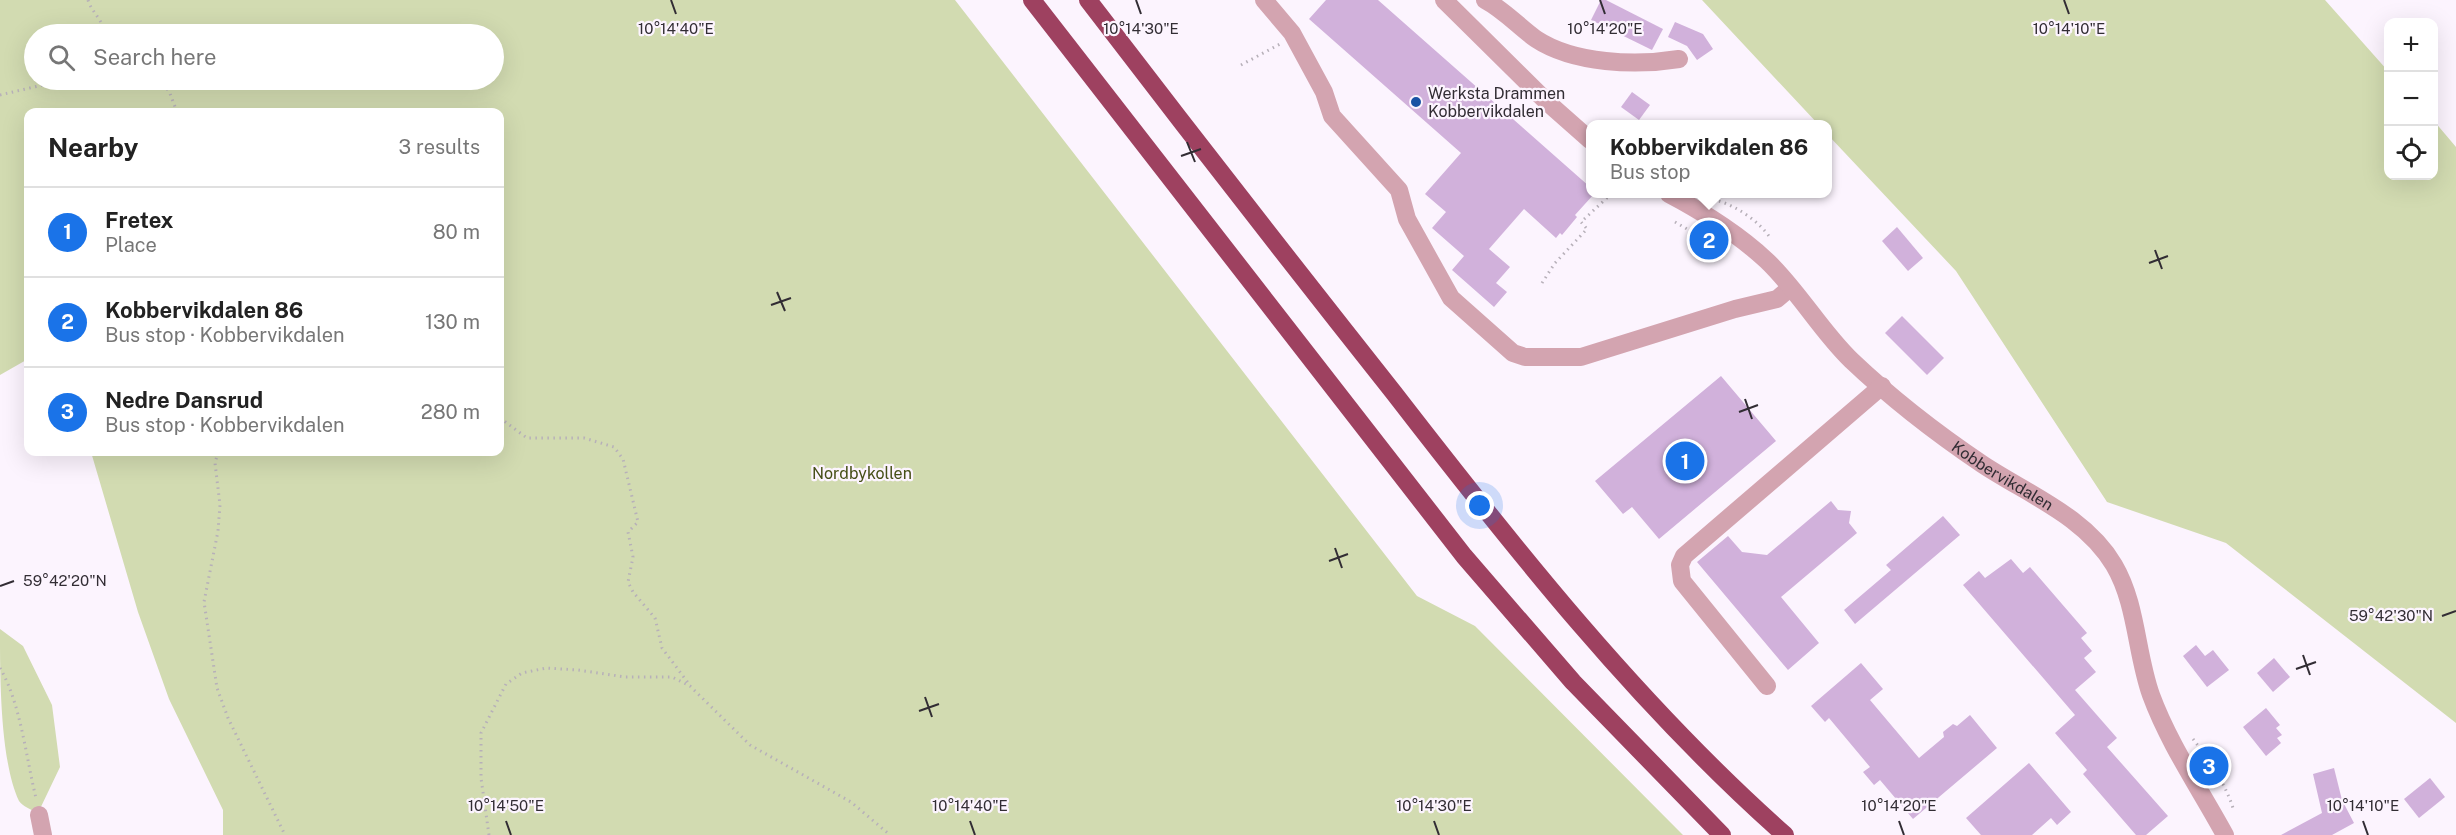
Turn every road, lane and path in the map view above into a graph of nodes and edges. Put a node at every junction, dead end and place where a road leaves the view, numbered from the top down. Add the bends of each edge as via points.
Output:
1 (88, 0) edge
2 (1032, 0) edge
3 (1088, 0) edge
4 (1264, 0) edge
5 (1443, 0) edge
6 (1485, 0) edge
7 (102, 24) edge
8 (1282, 43) dead end
9 (1679, 59) dead end
10 (1240, 65) dead end
11 (24, 89) edge
12 (168, 90) edge
13 (0, 95) edge
14 (175, 108) edge
15 (1586, 136) edge
16 (1607, 198) edge
17 (1677, 198) edge
18 (1542, 283) dead end
19 (1790, 288) junction
20 (1882, 386) junction
21 (504, 421) edge
22 (217, 456) edge
23 (0, 668) edge
24 (2, 674) edge
25 (690, 686) junction
26 (1767, 686) dead end
27 (39, 815) joint
28 (43, 835) edge
29 (285, 835) edge
30 (489, 835) edge
31 (890, 835) edge
32 (1722, 835) edge
33 (1785, 835) edge
34 (2225, 835) edge

1 - 7 path
2 - 32 highway via 1464,556 1573,682
3 - 33 highway via 1501,531 1608,655
4 - 19 street via 1292,33 1324,92 1332,116 1399,190 1407,219 1451,298 1513,353 1525,357 1581,357 1777,299
5 - 15 street
6 - 9 street via 1549,47 1576,56 1631,64
8 - 10 path
11 - 13 path
12 - 14 path
16 - 18 path via 1581,222 1587,229
17 - 19 street, Kobbervikdalen via 1767,261
19 - 20 street, Kobbervikdalen via 1851,360
20 - 26 street via 1684,556 1680,565 1682,581
20 - 34 street, Kobbervikdalen via 1975,459 2069,518 2114,564 2127,594 2143,669 2158,711
21 - 25 path via 527,438 585,438 614,447 623,459 638,522 628,532 633,557 628,582 655,618 662,648
22 - 29 path via 218,531 204,602 217,688 232,728
23 - 24 path
24 - 27 path via 15,707
25 - 30 path via 672,677 546,669 522,673 506,684 481,733 481,778
25 - 31 path via 750,745 851,802
27 - 28 street

